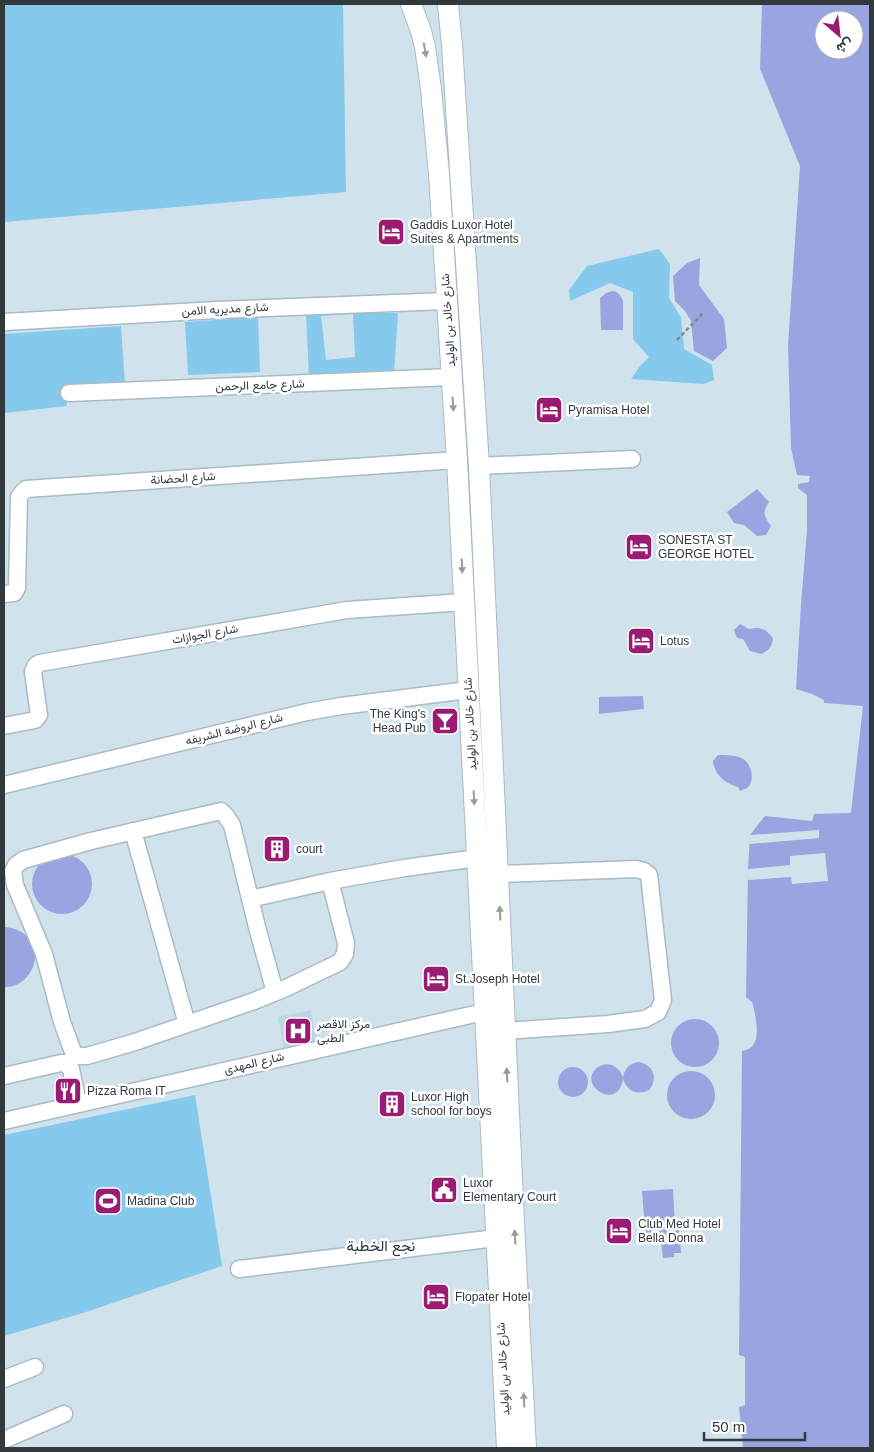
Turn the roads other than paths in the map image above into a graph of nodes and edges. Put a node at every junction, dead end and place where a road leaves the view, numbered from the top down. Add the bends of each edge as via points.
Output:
1 (448, 4) edge
2 (411, 8) edge
3 (446, 301) junction
4 (4, 322) edge
5 (451, 377) junction
6 (69, 393) dead end
7 (632, 459) dead end
8 (457, 460) junction
9 (479, 466) junction
10 (4, 594) edge
11 (464, 602) junction
12 (468, 690) junction
13 (4, 726) edge
14 (4, 785) edge
15 (132, 831) junction
16 (484, 869) junction
17 (330, 882) junction
18 (250, 899) junction
19 (275, 992) junction
20 (495, 1009) junction
21 (187, 1024) junction
22 (506, 1032) junction
23 (4, 1076) edge
24 (78, 1104) junction
25 (4, 1121) edge
26 (496, 1238) junction
27 (240, 1269) dead end
28 (35, 1367) dead end
29 (4, 1379) edge
30 (64, 1414) dead end
31 (4, 1440) edge
32 (507, 1448) edge
33 (526, 1448) edge

1 - 9 main road, شارع خالد بن الوليد
2 -> 3 main road, شارع خالد بن الوليد via 422,31 435,123
3 - 4 street, شارع مديريه الامن
3 - 5 main road, شارع خالد بن الوليد
5 - 6 street, شارع جامع الرحمن
5 -> 8 main road, شارع خالد بن الوليد
7 - 9 street
8 - 10 street, شارع الحضانة via 30,488 19,497 17,588 14,593
8 -> 11 main road, شارع خالد بن الوليد
9 - 16 main road, شارع خالد بن الوليد
11 - 12 main road, شارع خالد بن الوليد
11 - 13 street, شارع الجوازات via 347,610 40,663 33,672 39,715 35,720
12 - 14 street, شارع الروضة الشريفه via 307,712
12 -> 16 main road, شارع خالد بن الوليد
15 - 18 street via 221,811 232,825
15 - 21 street
15 - 21 street via 23,860 13,871 15,885 44,954 62,1022 75,1055 87,1056
16 - 17 street via 404,868
16 - 20 main road, شارع خالد بن الوليد
16 - 22 street via 636,869 649,875 663,1000 658,1012 645,1019 608,1024
17 - 18 street
17 - 19 street via 346,942 345,954 340,962
18 - 19 street
19 - 21 street
20 - 22 main road, شارع خالد بن الوليد
20 - 24 street, شارع المهدى
20 - 26 main road, شارع خالد بن الوليد
33 -> 22 main road, شارع خالد بن الوليد
23 - 24 street via 65,1063 71,1068
24 - 25 street, شارع المهدى
26 - 27 street
26 - 32 main road, شارع خالد بن الوليد
28 - 29 street
30 - 31 street

